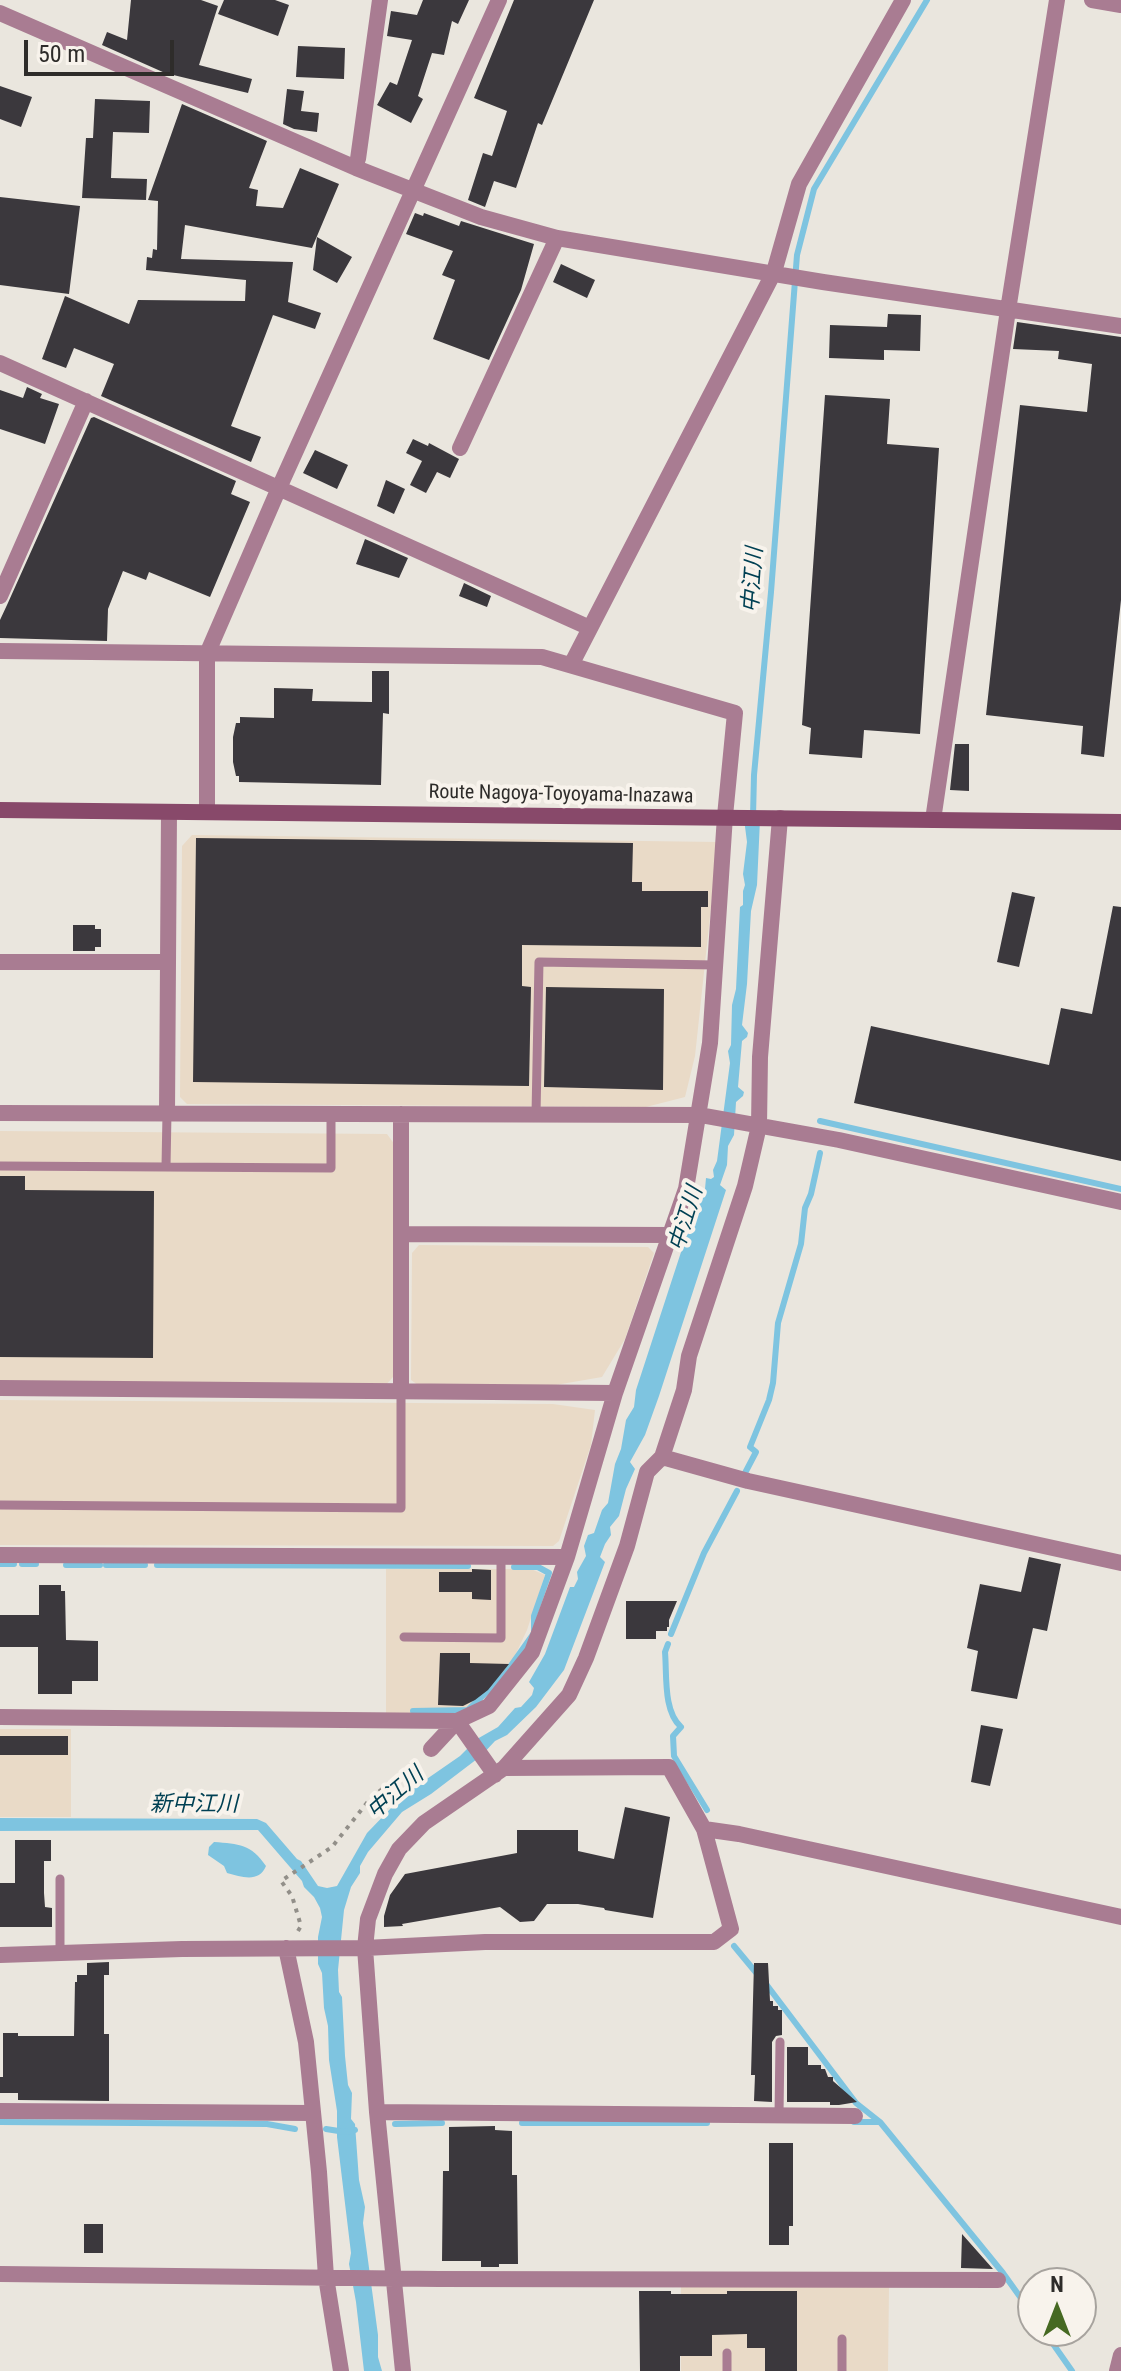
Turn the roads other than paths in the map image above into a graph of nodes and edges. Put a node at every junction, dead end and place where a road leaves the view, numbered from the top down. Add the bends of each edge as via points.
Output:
1 (380, 0) edge
2 (499, 0) edge
3 (903, 0) edge
4 (1057, 0) edge
5 (1092, 0) edge
6 (1121, 5) edge
7 (0, 13) edge
8 (358, 159) dead end
9 (412, 191) junction
10 (557, 238) junction
11 (775, 273) junction
12 (1008, 310) junction
13 (1121, 326) edge
14 (0, 363) edge
15 (86, 401) junction
16 (460, 448) dead end
17 (279, 488) junction
18 (0, 596) edge
19 (590, 628) junction
20 (0, 651) edge
21 (207, 654) junction
22 (571, 665) junction
23 (0, 810) edge
24 (169, 812) junction
25 (207, 812) junction
26 (727, 816) junction
27 (778, 818) junction
28 (933, 820) junction
29 (1121, 822) edge
30 (0, 962) edge
31 (168, 962) junction
32 (715, 965) junction
33 (0, 1113) edge
34 (167, 1113) junction
35 (331, 1114) junction
36 (401, 1114) junction
37 (536, 1114) junction
38 (698, 1115) junction
39 (754, 1125) junction
40 (0, 1166) edge
41 (166, 1167) junction
42 (1121, 1202) edge
43 (401, 1234) junction
44 (670, 1235) junction
45 (0, 1388) edge
46 (401, 1391) junction
47 (615, 1393) junction
48 (662, 1457) junction
49 (0, 1505) edge
50 (0, 1555) edge
51 (501, 1557) junction
52 (567, 1557) junction
53 (1121, 1563) edge
54 (404, 1637) dead end
55 (0, 1717) edge
56 (459, 1725) junction
57 (431, 1749) road end
58 (497, 1771) junction
59 (704, 1829) junction
60 (60, 1879) dead end
61 (1121, 1917) edge
62 (286, 1948) junction
63 (365, 1948) junction
64 (60, 1953) junction
65 (0, 1955) edge
66 (780, 2042) dead end
67 (0, 2111) edge
68 (377, 2112) junction
69 (312, 2113) junction
70 (779, 2115) junction
71 (855, 2116) dead end
72 (0, 2274) edge
73 (331, 2277) junction
74 (392, 2278) junction
75 (998, 2280) dead end
76 (842, 2339) dead end
77 (727, 2353) dead end
78 (1121, 2355) edge
79 (341, 2371) edge
80 (403, 2371) edge
81 (727, 2371) edge
82 (842, 2371) edge
83 (1117, 2371) edge

1 - 8 street
2 - 9 street
3 - 11 street via 799,184
4 - 12 street
5 - 6 street
7 - 9 street
9 - 10 street
9 - 17 street
10 - 11 street
10 - 16 street
11 - 12 street
11 - 19 street
12 - 13 street
12 - 28 street
14 - 15 street
15 - 17 street
15 - 18 street
17 - 19 street
17 - 21 street
19 - 22 street
20 - 21 street
21 - 22 street via 542,657
21 - 25 street
22 - 26 street via 735,713
23 - 24 main road, Route Nagoya-Toyoyama-Inazawa
24 - 25 main road, Route Nagoya-Toyoyama-Inazawa
24 - 31 street
25 - 26 main road, Route Nagoya-Toyoyama-Inazawa
26 - 27 main road, Route Nagoya-Toyoyama-Inazawa
26 - 32 street
27 - 28 main road, Route Nagoya-Toyoyama-Inazawa
27 - 39 street
28 - 29 main road, Route Nagoya-Toyoyama-Inazawa
30 - 31 street
31 - 34 street
32 - 37 lane via 539,962
32 - 38 street
33 - 34 street
34 - 35 street
34 - 41 lane
35 - 36 street
35 - 41 lane via 331,1168
36 - 37 street
36 - 43 street
37 - 38 street
38 - 39 street
38 - 44 street via 686,1189
39 - 42 street
39 - 48 street via 745,1186
40 - 41 lane
43 - 44 street
43 - 46 street
44 - 47 street
45 - 46 street
46 - 47 street
46 - 49 lane via 401,1508
47 - 52 street
48 - 53 street via 748,1481
48 - 58 street via 647,1472 627,1546 569,1695
50 - 51 street
51 - 52 street
51 - 54 lane via 501,1638
52 - 56 street via 532,1652 489,1706
55 - 56 street
56 - 57 street
56 - 58 street
58 - 59 street via 669,1767
58 - 63 street via 424,1823 399,1849 368,1919
59 - 61 street
59 - 63 street via 731,1929 714,1942
60 - 64 lane
62 - 63 street
62 - 64 street
62 - 69 street via 306,2042
63 - 68 street
64 - 65 street
66 - 70 lane
67 - 69 street
68 - 70 street
68 - 74 street
69 - 73 street
70 - 71 street
72 - 73 street
73 - 74 street
73 - 79 street
74 - 75 street
74 - 80 street
76 - 82 lane
77 - 81 lane
78 - 83 street

